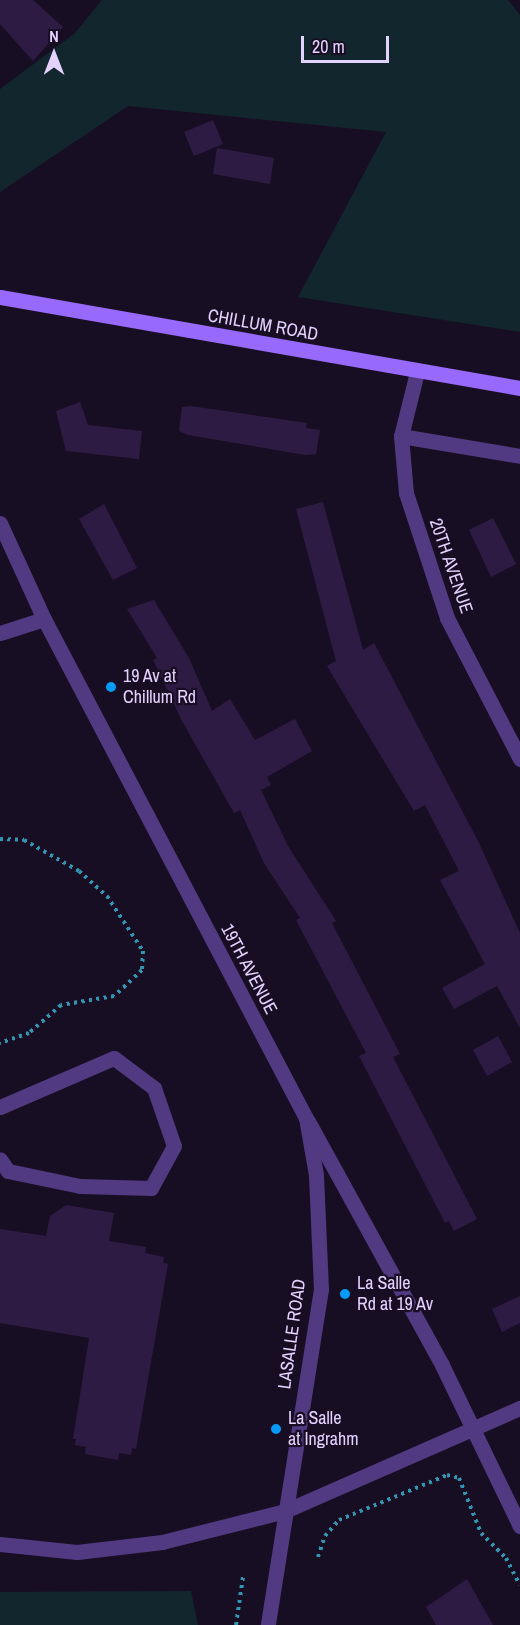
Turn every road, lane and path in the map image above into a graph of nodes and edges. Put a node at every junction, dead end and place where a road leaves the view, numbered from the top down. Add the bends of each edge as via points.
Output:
1 (0, 297) edge
2 (417, 372) junction
3 (520, 388) edge
4 (401, 436) junction
5 (520, 456) edge
6 (0, 523) edge
7 (44, 619) junction
8 (0, 633) edge
9 (520, 759) edge
10 (0, 839) edge
11 (0, 1043) edge
12 (0, 1107) edge
13 (306, 1118) junction
14 (0, 1159) edge
15 (520, 1407) edge
16 (474, 1429) junction
17 (285, 1511) junction
18 (520, 1526) edge
19 (0, 1544) edge
20 (318, 1557) dead end
21 (243, 1577) dead end
22 (520, 1585) edge
23 (236, 1625) edge
24 (268, 1625) edge

1 - 2 main road, CHILLUM ROAD
2 - 3 main road, CHILLUM ROAD
2 - 4 street, 20TH AVENUE
4 - 5 street
4 - 9 street, 20TH AVENUE via 406,493 447,618
6 - 7 street, 19TH AVENUE
7 - 8 street
7 - 13 street, 19TH AVENUE
10 - 11 path via 24,840 80,871 107,896 142,951 142,970 114,996 61,1005 29,1033
12 - 14 street via 114,1058 154,1088 174,1146 151,1188 80,1186 8,1171
13 - 16 street, 19TH AVENUE
13 - 17 street, LASALLE ROAD via 316,1175 321,1289
15 - 16 street
16 - 17 street
16 - 18 street, 19TH AVENUE
17 - 19 street via 162,1542 88,1551
17 - 24 street, LASALLE ROAD
20 - 22 path via 325,1536 339,1520 447,1475 459,1478 481,1533 506,1558
21 - 23 path

